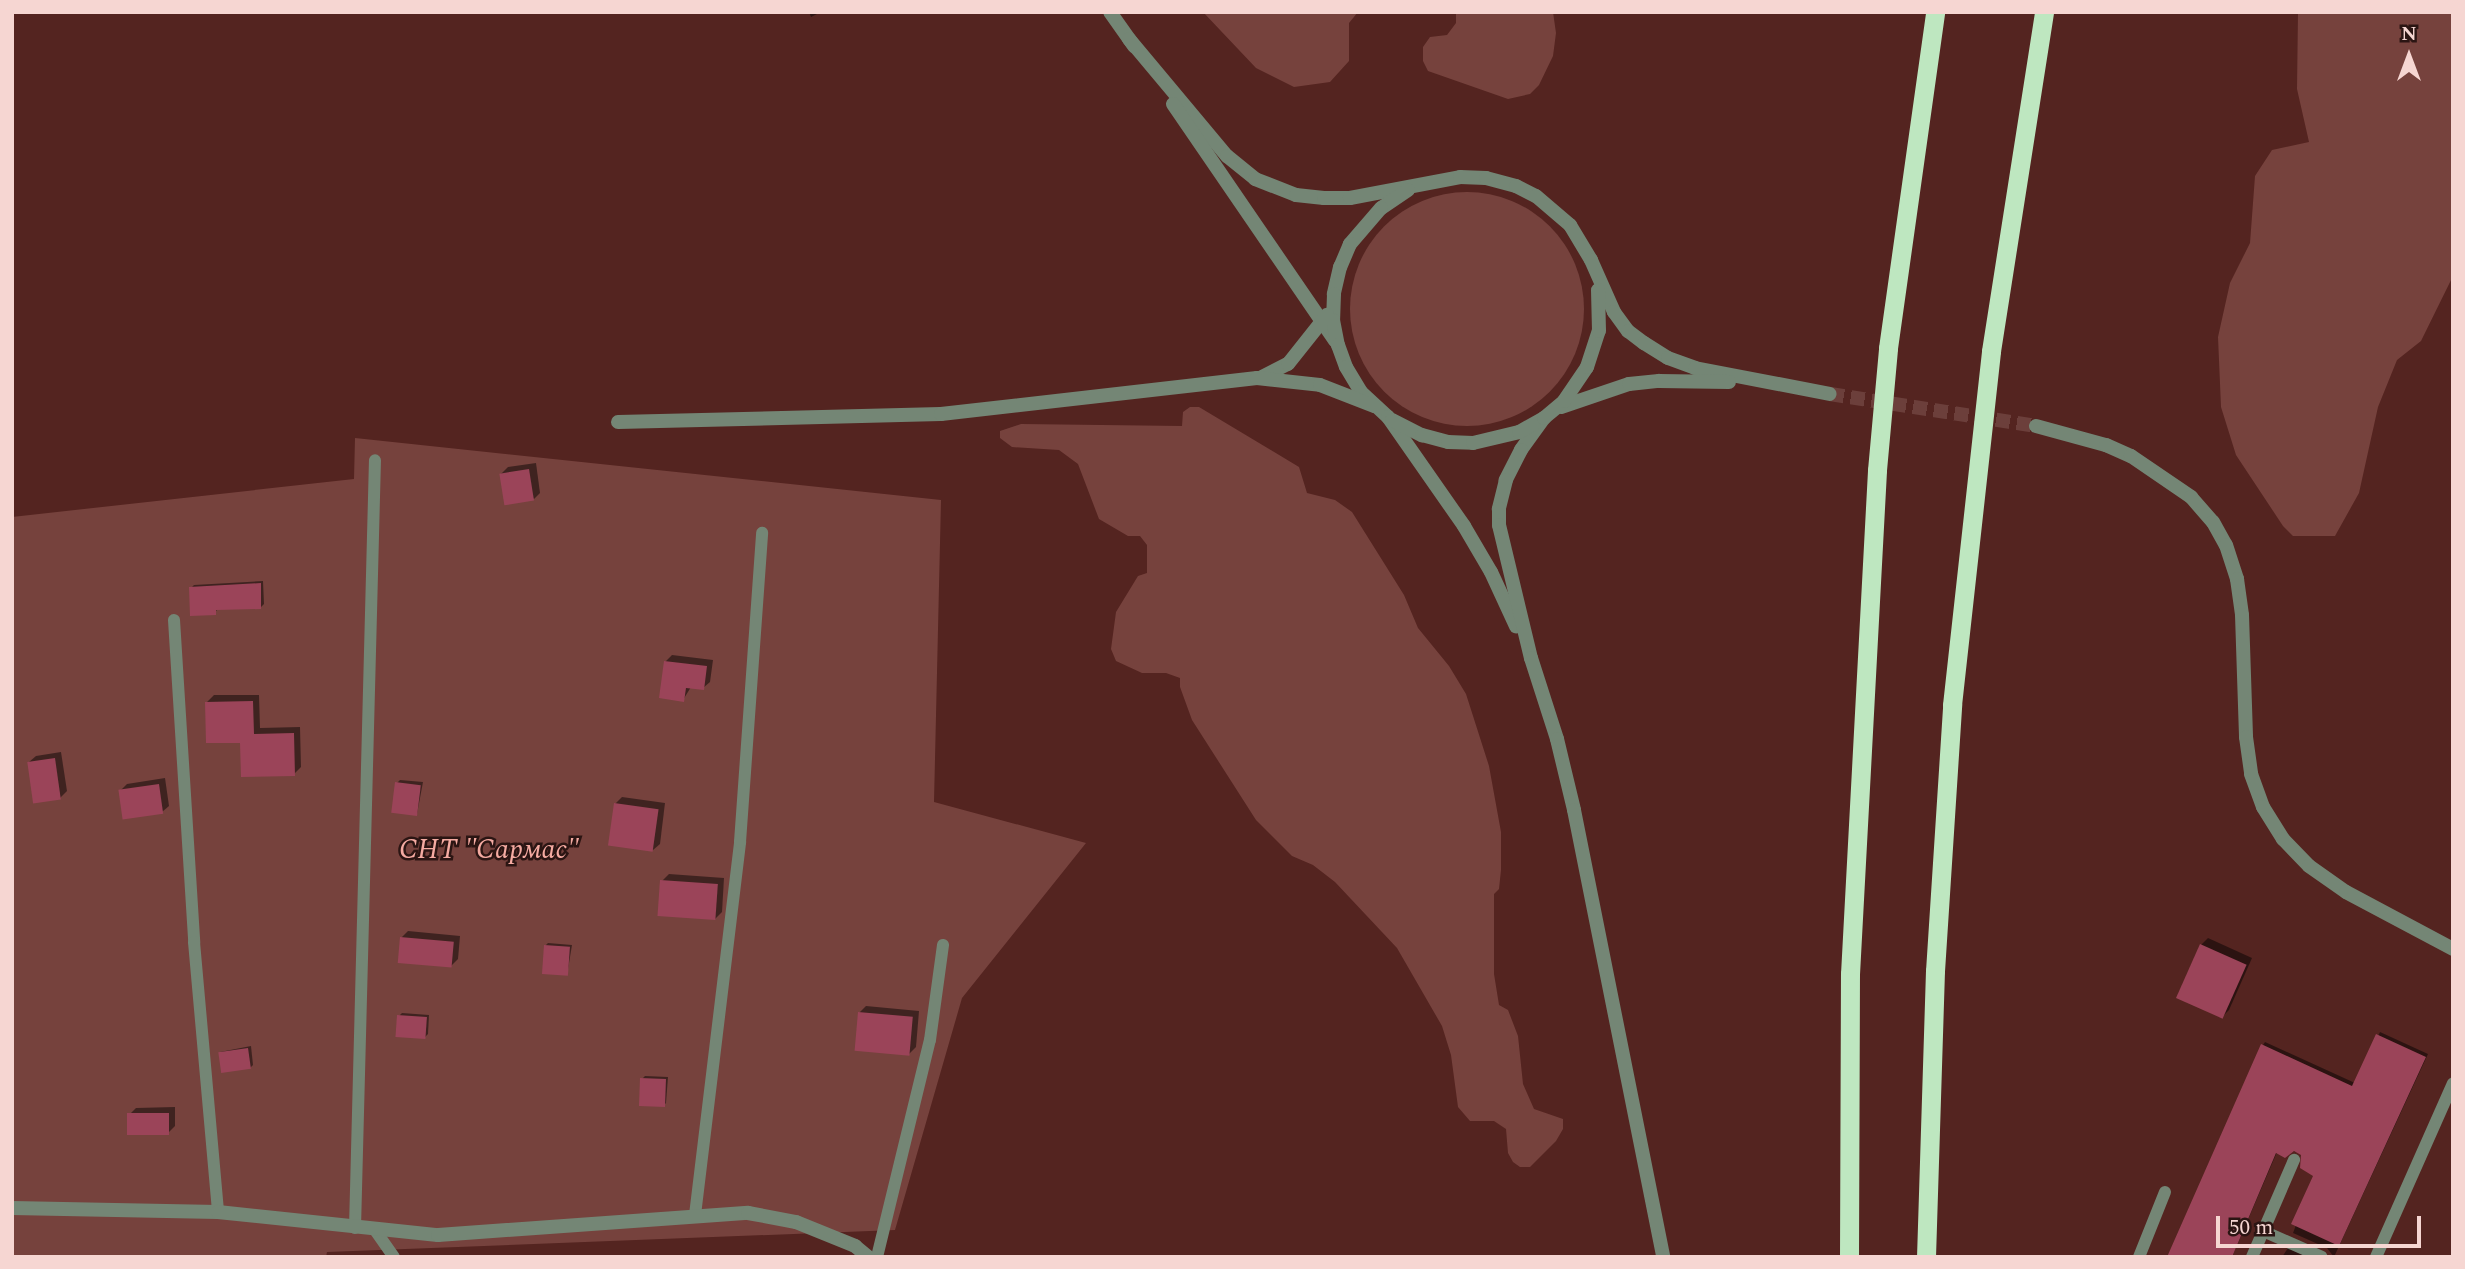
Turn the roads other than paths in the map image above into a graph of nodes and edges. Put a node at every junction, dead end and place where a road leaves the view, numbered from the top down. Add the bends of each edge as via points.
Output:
1 (1110, 12) edge
2 (1934, 12) edge
3 (2044, 12) edge
4 (1129, 39) junction
5 (1432, 181) junction
6 (1591, 260) junction
7 (1334, 294) junction
8 (1321, 322) junction
9 (1338, 345) junction
10 (1257, 379) junction
11 (1759, 383) junction
12 (1830, 394) tunnel mouth
13 (1374, 406) junction
14 (1549, 415) junction
15 (1388, 417) junction
16 (618, 422) dead end
17 (2036, 426) tunnel mouth
18 (375, 460) dead end
19 (762, 533) dead end
20 (174, 620) dead end
21 (1531, 658) junction
22 (943, 945) dead end
23 (2453, 949) edge
24 (2453, 1083) edge
25 (2294, 1160) dead end
26 (2165, 1192) dead end
27 (12, 1208) edge
28 (218, 1212) junction
29 (695, 1215) junction
30 (355, 1228) junction
31 (375, 1230) junction
32 (2263, 1231) junction
33 (394, 1257) edge
34 (868, 1257) edge
35 (877, 1257) edge
36 (1664, 1257) edge
37 (1849, 1257) edge
38 (1926, 1257) edge
39 (2139, 1257) edge
40 (2252, 1257) edge
41 (2322, 1257) edge
42 (2376, 1257) edge

1 - 4 street
2 - 37 highway via 1888,348 1877,470 1850,974
3 - 38 highway via 1992,351 1952,705 1935,971
4 - 5 street via 1227,156 1264,183 1296,195 1324,198 1363,196
4 - 8 street
5 - 6 street via 1486,178 1526,191 1570,225
5 - 7 street via 1406,191 1363,225 1340,267
6 - 11 street via 1614,312 1643,343 1668,358
6 - 14 street via 1600,302 1595,348 1575,388
7 - 8 street
7 - 9 street
8 - 9 street
8 - 10 street via 1287,364
9 - 13 street via 1351,375
10 - 13 street via 1320,385
10 - 16 street via 941,414
11 - 12 street
11 - 14 street via 1629,384 1574,401
13 - 15 street
14 - 15 street via 1519,432 1473,443 1422,435
14 - 21 street via 1512,465 1499,509 1504,555
15 - 21 street via 1464,526
17 - 23 street via 2131,456 2192,497 2213,522 2237,579 2246,737 2251,774 2263,807 2283,839 2309,866 2346,892
18 - 30 lane
19 - 29 lane via 740,842
20 - 28 lane via 194,942
21 - 36 street via 1571,798
22 - 35 lane via 930,1040
24 - 42 lane
25 - 32 lane
26 - 39 lane
27 - 28 street
28 - 30 street
29 - 31 street via 438,1235
29 - 34 street via 748,1213 796,1222 855,1246
30 - 31 street
31 - 33 lane
32 - 40 lane
32 - 41 lane

